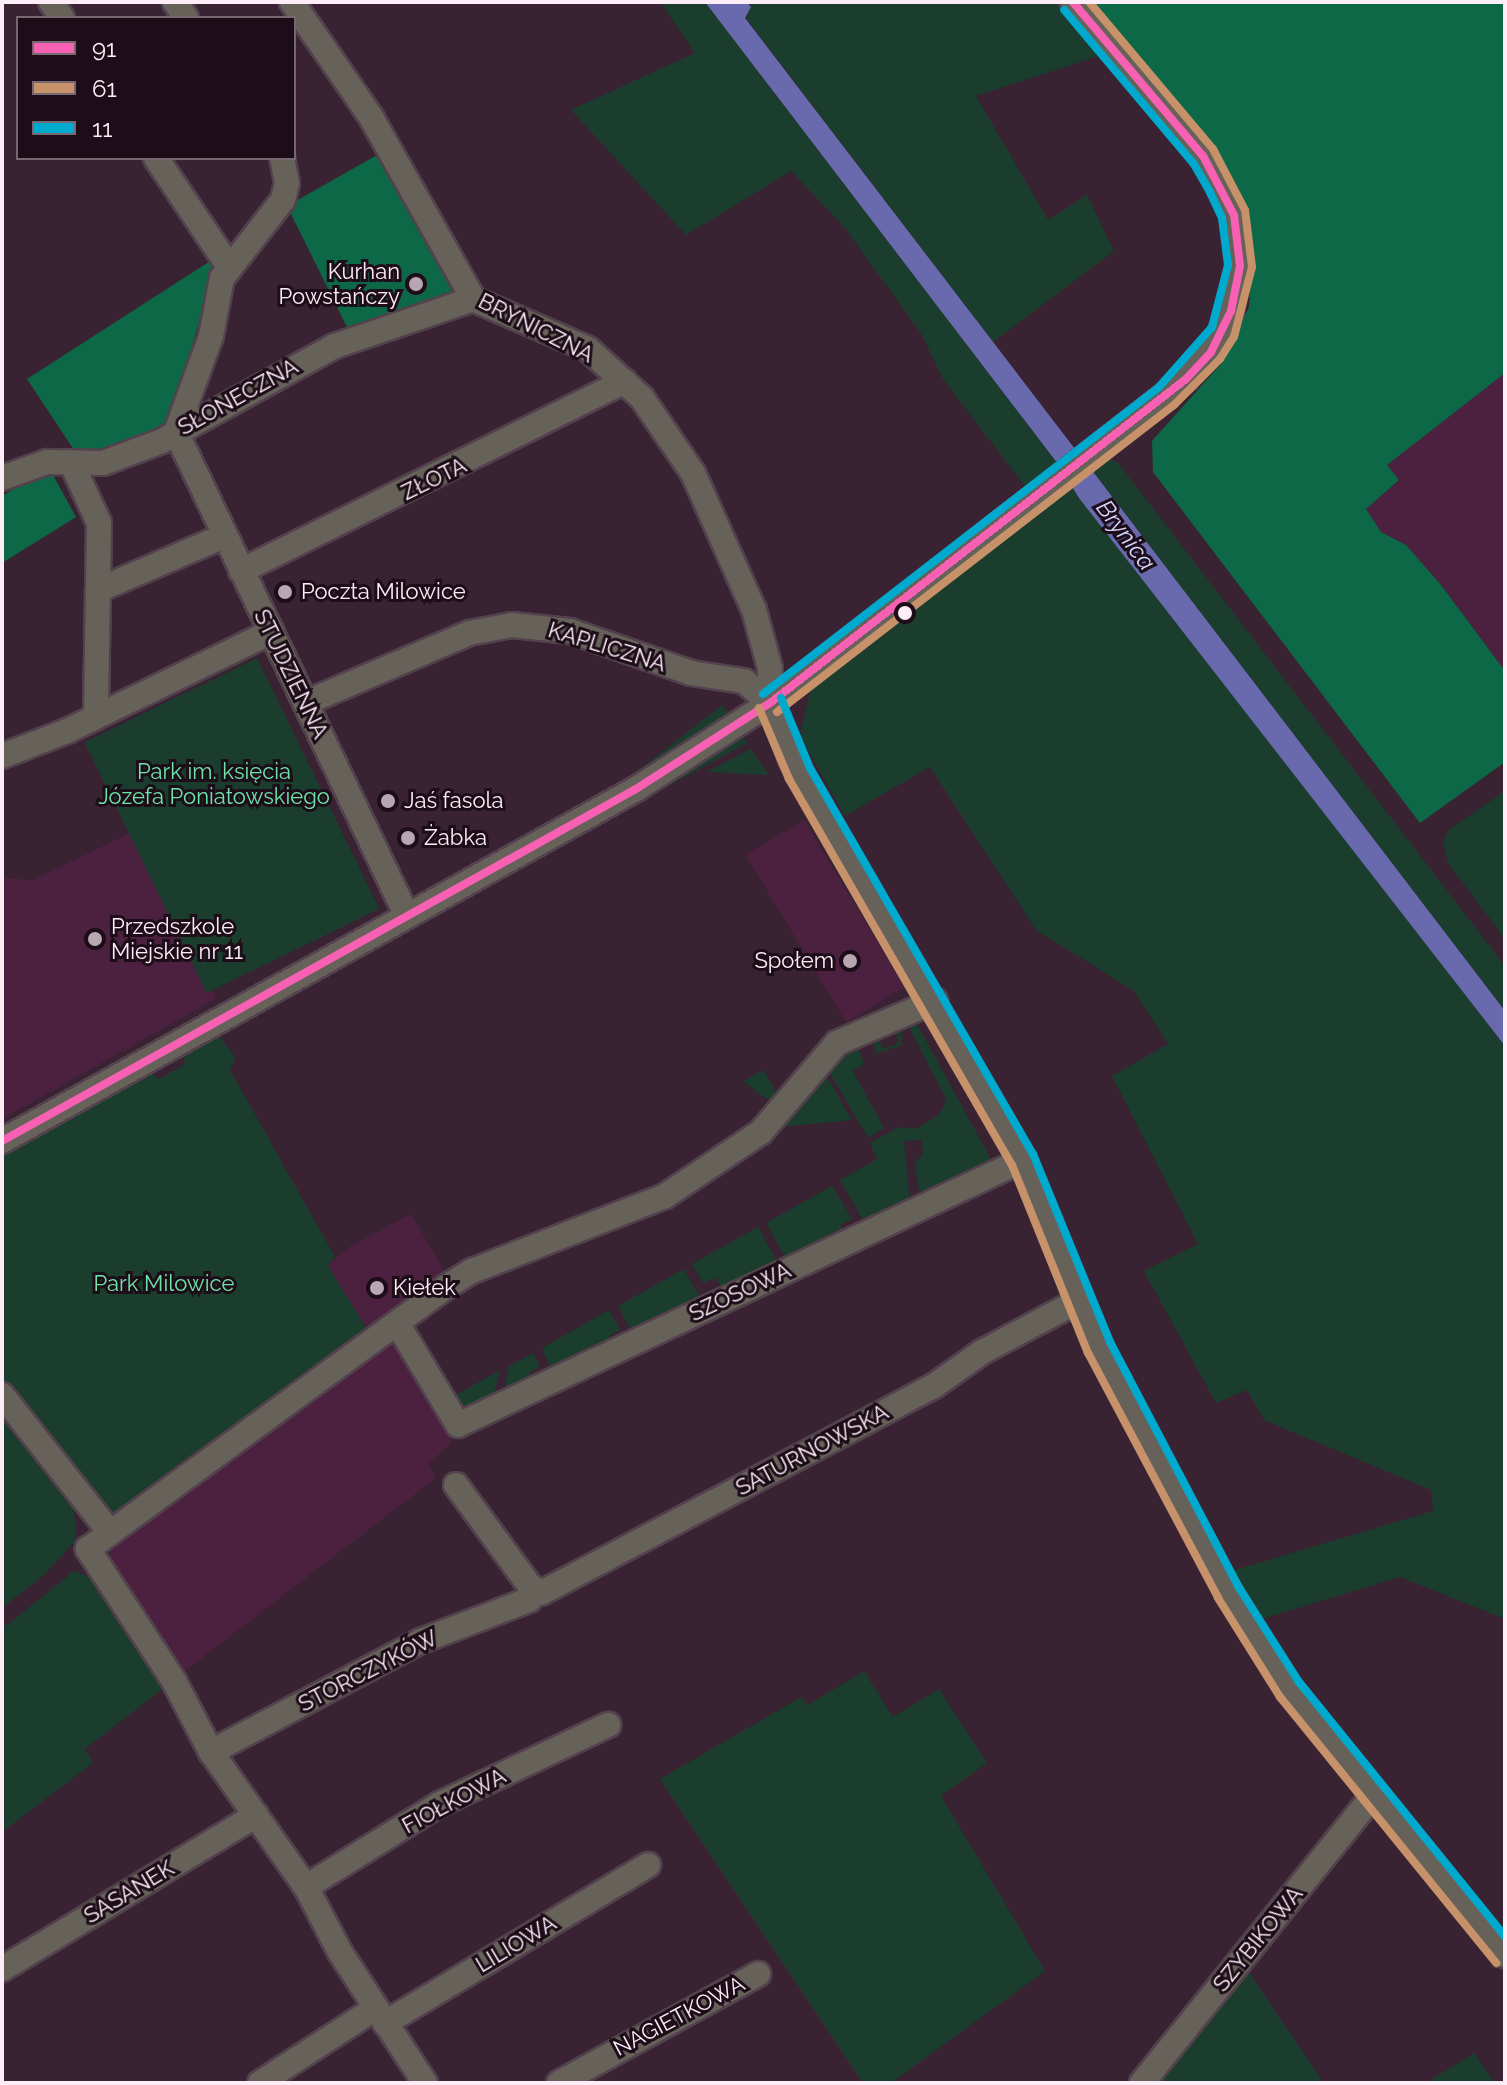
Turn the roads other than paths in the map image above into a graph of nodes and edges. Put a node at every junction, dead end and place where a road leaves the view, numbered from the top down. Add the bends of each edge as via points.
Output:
1 (292, 2) edge
2 (1073, 2) edge
3 (157, 160) edge
4 (282, 160) edge
5 (228, 265) junction
6 (473, 299) junction
7 (625, 381) junction
8 (176, 432) junction
9 (71, 462) junction
10 (2, 478) edge
11 (224, 536) junction
12 (241, 571) junction
13 (98, 590) junction
14 (271, 632) junction
15 (305, 703) junction
16 (770, 703) junction
17 (96, 717) junction
18 (2, 756) edge
19 (407, 916) junction
20 (935, 1001) junction
21 (2, 1141) edge
22 (1023, 1160) junction
23 (1078, 1301) junction
24 (397, 1323) junction
25 (2, 1395) edge
26 (456, 1485) dead end
27 (109, 1531) junction
28 (535, 1596) junction
29 (608, 1725) dead end
30 (211, 1752) junction
31 (1377, 1799) junction
32 (256, 1815) junction
33 (648, 1865) dead end
34 (306, 1887) junction
35 (1505, 1955) edge
36 (2, 1969) edge
37 (758, 1974) dead end
38 (380, 2016) junction
39 (260, 2083) edge
40 (425, 2083) edge
41 (559, 2083) edge
42 (1142, 2083) edge

1 - 6 street, BRYNICZNA via 371,117
2 - 16 street via 1203,156 1234,215 1236,294 1211,352 1167,396
3 - 5 street
4 - 5 street via 287,183 283,200
5 - 8 street via 211,336
6 - 7 street, BRYNICZNA via 588,349
6 - 8 street, SŁONECZNA via 323,351
7 - 12 street, ZŁOTA
7 - 16 street, BRYNICZNA via 642,398 707,499 766,647
8 - 9 street, SŁONECZNA via 103,463
8 - 11 street, STUDZIENNA
9 - 10 street, SŁONECZNA via 27,466
9 - 13 street via 99,523
11 - 12 street, STUDZIENNA
11 - 13 street
12 - 14 street, STUDZIENNA
13 - 17 street
14 - 15 street, STUDZIENNA
14 - 17 street
15 - 16 street, KAPLICZNA via 469,633 512,625 570,631 691,673 744,681
15 - 19 street, STUDZIENNA
16 - 19 street via 636,789
16 - 20 street via 799,773
17 - 18 street
19 - 21 street
20 - 22 street
20 - 24 street via 837,1043 761,1132 705,1173 665,1196 472,1271
22 - 23 street
22 - 24 street, SZOSOWA via 458,1425
23 - 28 street, SATURNOWSKA via 1016,1332 934,1386
23 - 31 street via 1228,1592 1289,1689
24 - 27 street
25 - 27 street
26 - 28 street
27 - 30 street via 88,1549 174,1681
28 - 30 street, STORCZYKÓW via 421,1641
29 - 34 street, FIOŁKOWA via 440,1804
30 - 32 street
31 - 35 street
31 - 42 street, SZYBIKOWA via 1365,1806
32 - 34 street
32 - 36 street, SASANEK
33 - 38 street, LILIOWA
34 - 38 street
37 - 41 street, NAGIETKOWA
38 - 39 street, LILIOWA
38 - 40 street

